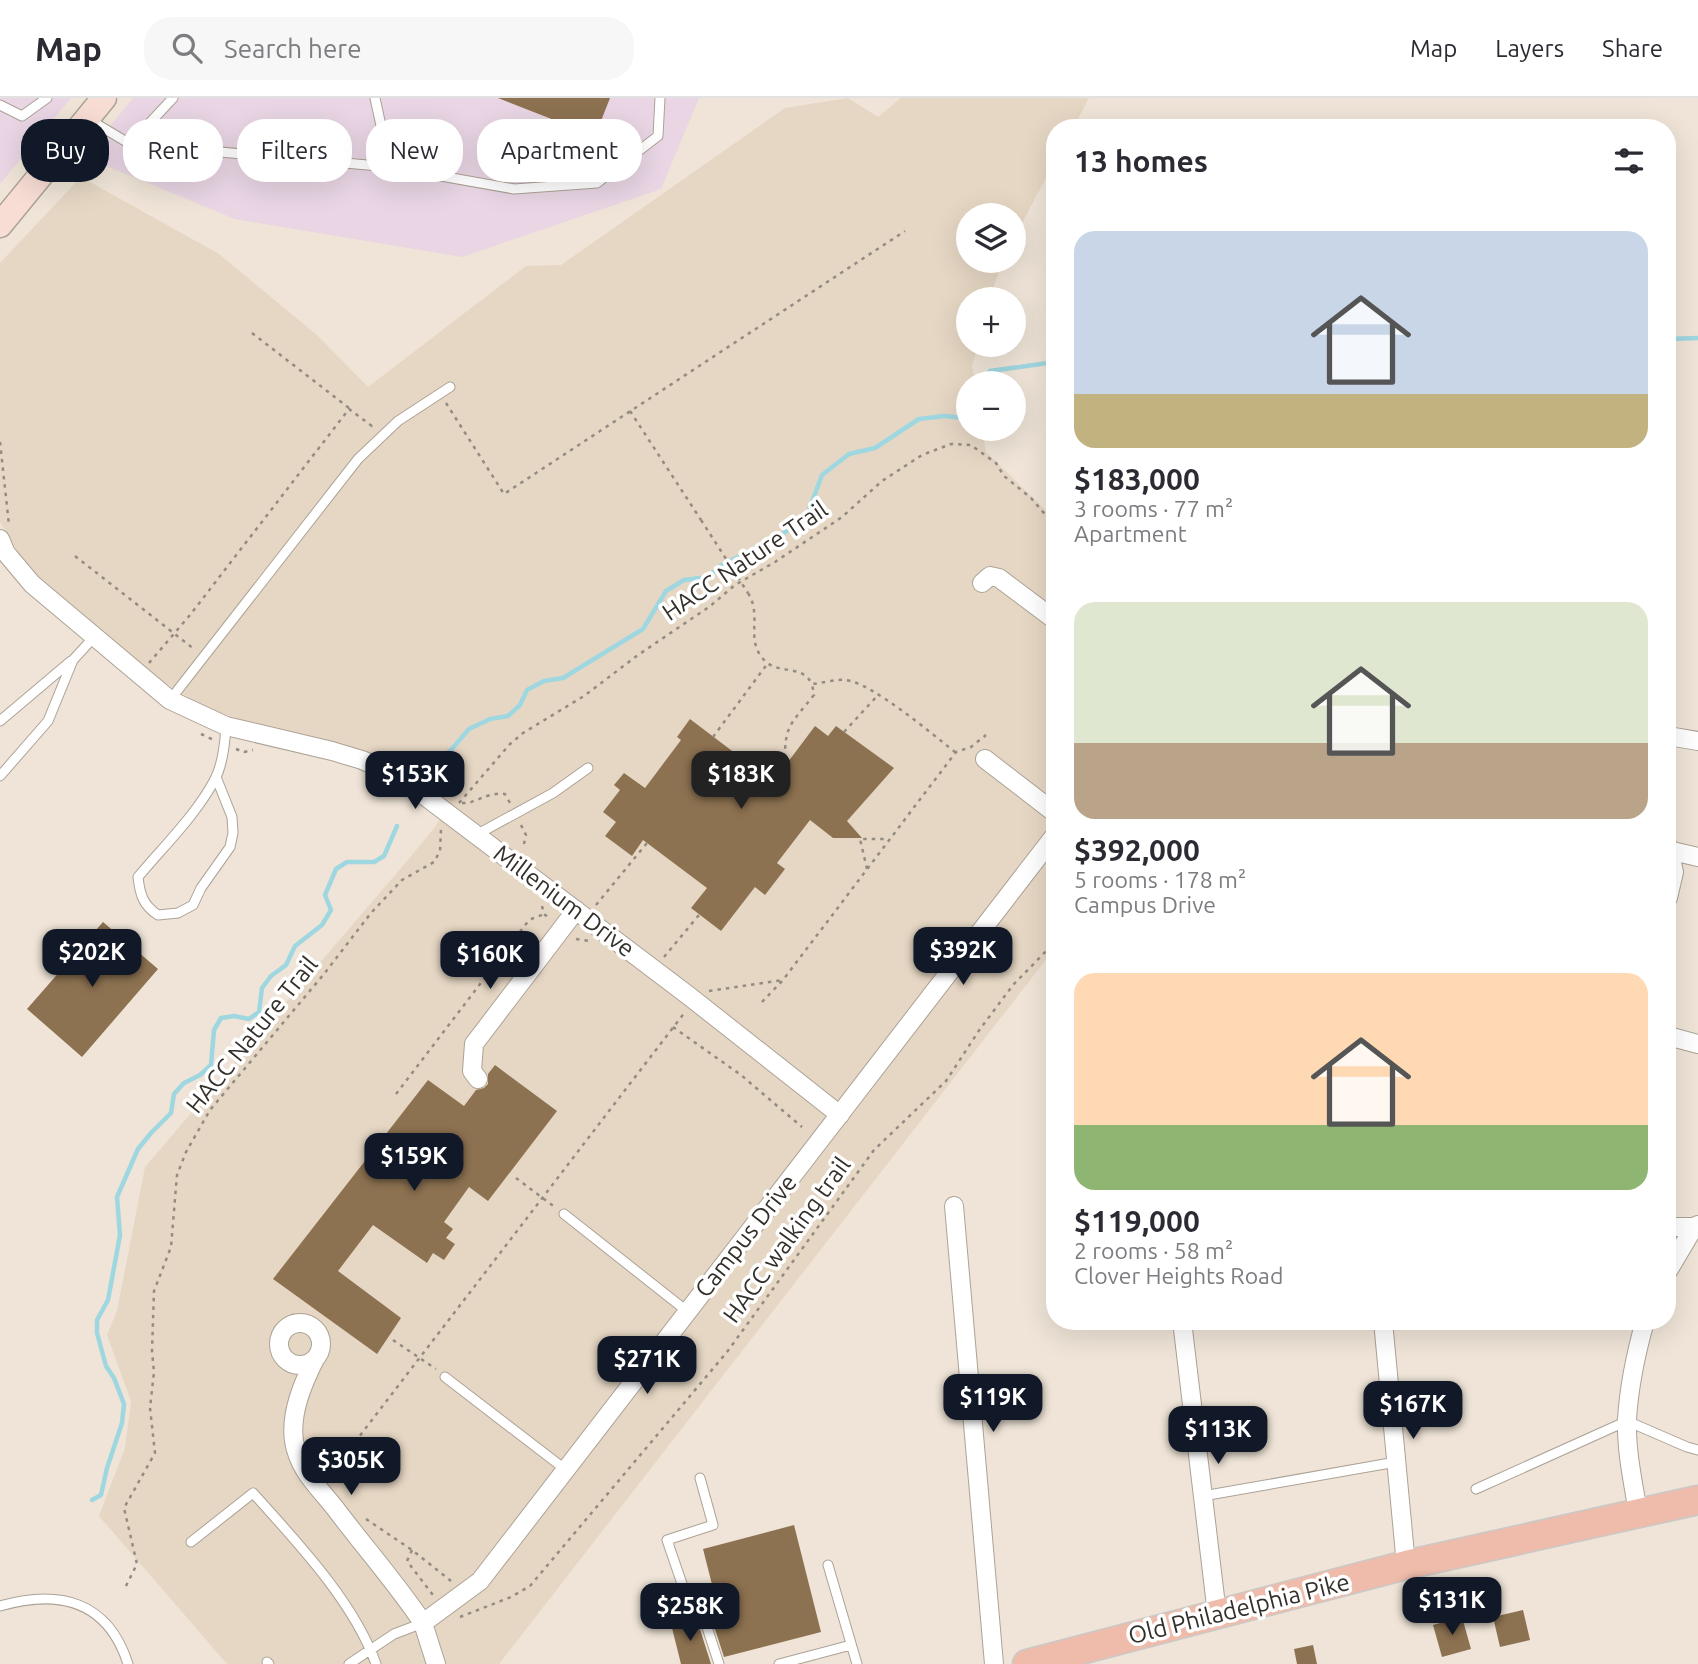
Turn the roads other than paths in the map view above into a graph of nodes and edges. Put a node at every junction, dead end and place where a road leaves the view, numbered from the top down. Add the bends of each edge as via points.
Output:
1 (47, 98) edge
2 (104, 98) edge
3 (173, 98) edge
4 (375, 98) edge
5 (660, 98) edge
6 (0, 105) edge
7 (87, 118) junction
8 (153, 119) edge
9 (380, 119) edge
10 (123, 140) edge
11 (223, 152) edge
12 (366, 165) edge
13 (463, 181) edge
14 (0, 225) edge
15 (450, 387) dead end
16 (6, 537) edge
17 (982, 583) dead end
18 (1046, 613) edge
19 (94, 637) junction
20 (72, 660) junction
21 (170, 700) junction
22 (0, 721) edge
23 (225, 736) junction
24 (1676, 737) edge
25 (1698, 741) edge
26 (985, 759) dead end
27 (588, 768) dead end
28 (0, 776) edge
29 (216, 777) junction
30 (1046, 806) edge
31 (476, 835) junction
32 (1046, 847) edge
33 (1676, 850) edge
34 (1698, 857) edge
35 (576, 911) junction
36 (1676, 1038) edge
37 (1698, 1044) edge
38 (478, 1079) dead end
39 (840, 1115) junction
40 (954, 1206) dead end
41 (564, 1214) dead end
42 (1696, 1226) edge
43 (1676, 1227) edge
44 (1676, 1258) edge
45 (688, 1312) junction
46 (1183, 1330) edge
47 (1384, 1330) edge
48 (1643, 1330) edge
49 (320, 1356) road end
50 (445, 1377) dead end
51 (1627, 1421) junction
52 (1698, 1450) edge
53 (1396, 1462) junction
54 (566, 1470) junction
55 (700, 1478) dead end
56 (1476, 1489) dead end
57 (1203, 1496) junction
58 (1698, 1500) edge
59 (1639, 1512) junction
60 (191, 1542) dead end
61 (828, 1565) dead end
62 (1406, 1565) junction
63 (0, 1606) edge
64 (1217, 1615) junction
65 (423, 1623) junction
66 (851, 1645) junction
67 (370, 1648) junction
68 (1082, 1657) edge
69 (128, 1664) edge
70 (349, 1664) edge
71 (376, 1664) edge
72 (436, 1664) edge
73 (719, 1664) edge
74 (779, 1664) edge
75 (856, 1664) edge
76 (995, 1664) edge
77 (1027, 1664) edge

1 - 6 lane via 22,116
2 - 7 main road
3 - 8 lane
4 - 9 lane
5 - 13 lane via 658,136 597,183 514,190
7 - 10 lane
7 - 14 main road
11 - 12 lane
15 - 21 lane via 398,421 358,459
16 - 19 street, Millenium Drive via 6,553 32,584
17 - 18 street via 990,576 999,578
19 - 20 lane
19 - 21 street, Millenium Drive
20 - 22 lane
20 - 28 lane via 48,721
21 - 23 street, Millenium Drive
23 - 29 lane
23 - 31 street, Millenium Drive via 362,760 397,775
24 - 25 street
26 - 30 street
27 - 31 lane
29 - 29 lane via 138,877 145,906 158,915 178,913 193,905 230,847 232,817
31 - 35 street, Millenium Drive
32 - 39 street, Campus Drive
33 - 34 street
35 - 38 street via 474,1044 472,1071
35 - 39 street, Millenium Drive
36 - 37 street
39 - 45 street, Campus Drive
40 - 76 street
41 - 45 lane
42 - 43 street
42 - 44 street
45 - 54 street, Campus Drive
46 - 57 street
47 - 53 street
48 - 51 street
49 - 65 street via 300,1394 296,1451 305,1474 328,1483
50 - 54 lane
51 - 52 lane
51 - 56 lane
51 - 59 street
53 - 57 lane
53 - 62 street
54 - 65 street, Campus Drive via 480,1581
55 - 73 lane via 713,1525 667,1540 691,1610 703,1615
57 - 64 street
58 - 59 main road, Old Philadelphia Pike
59 - 62 main road, Old Philadelphia Pike
60 - 67 lane via 253,1493 337,1595
61 - 66 lane
62 - 64 main road, Old Philadelphia Pike
63 - 69 lane via 44,1598 91,1611 108,1624
64 - 68 main road, Old Philadelphia Pike
65 - 67 lane
65 - 72 street
66 - 74 lane
66 - 75 lane
67 - 70 lane
67 - 71 lane
68 - 77 main road, Old Philadelphia Pike

